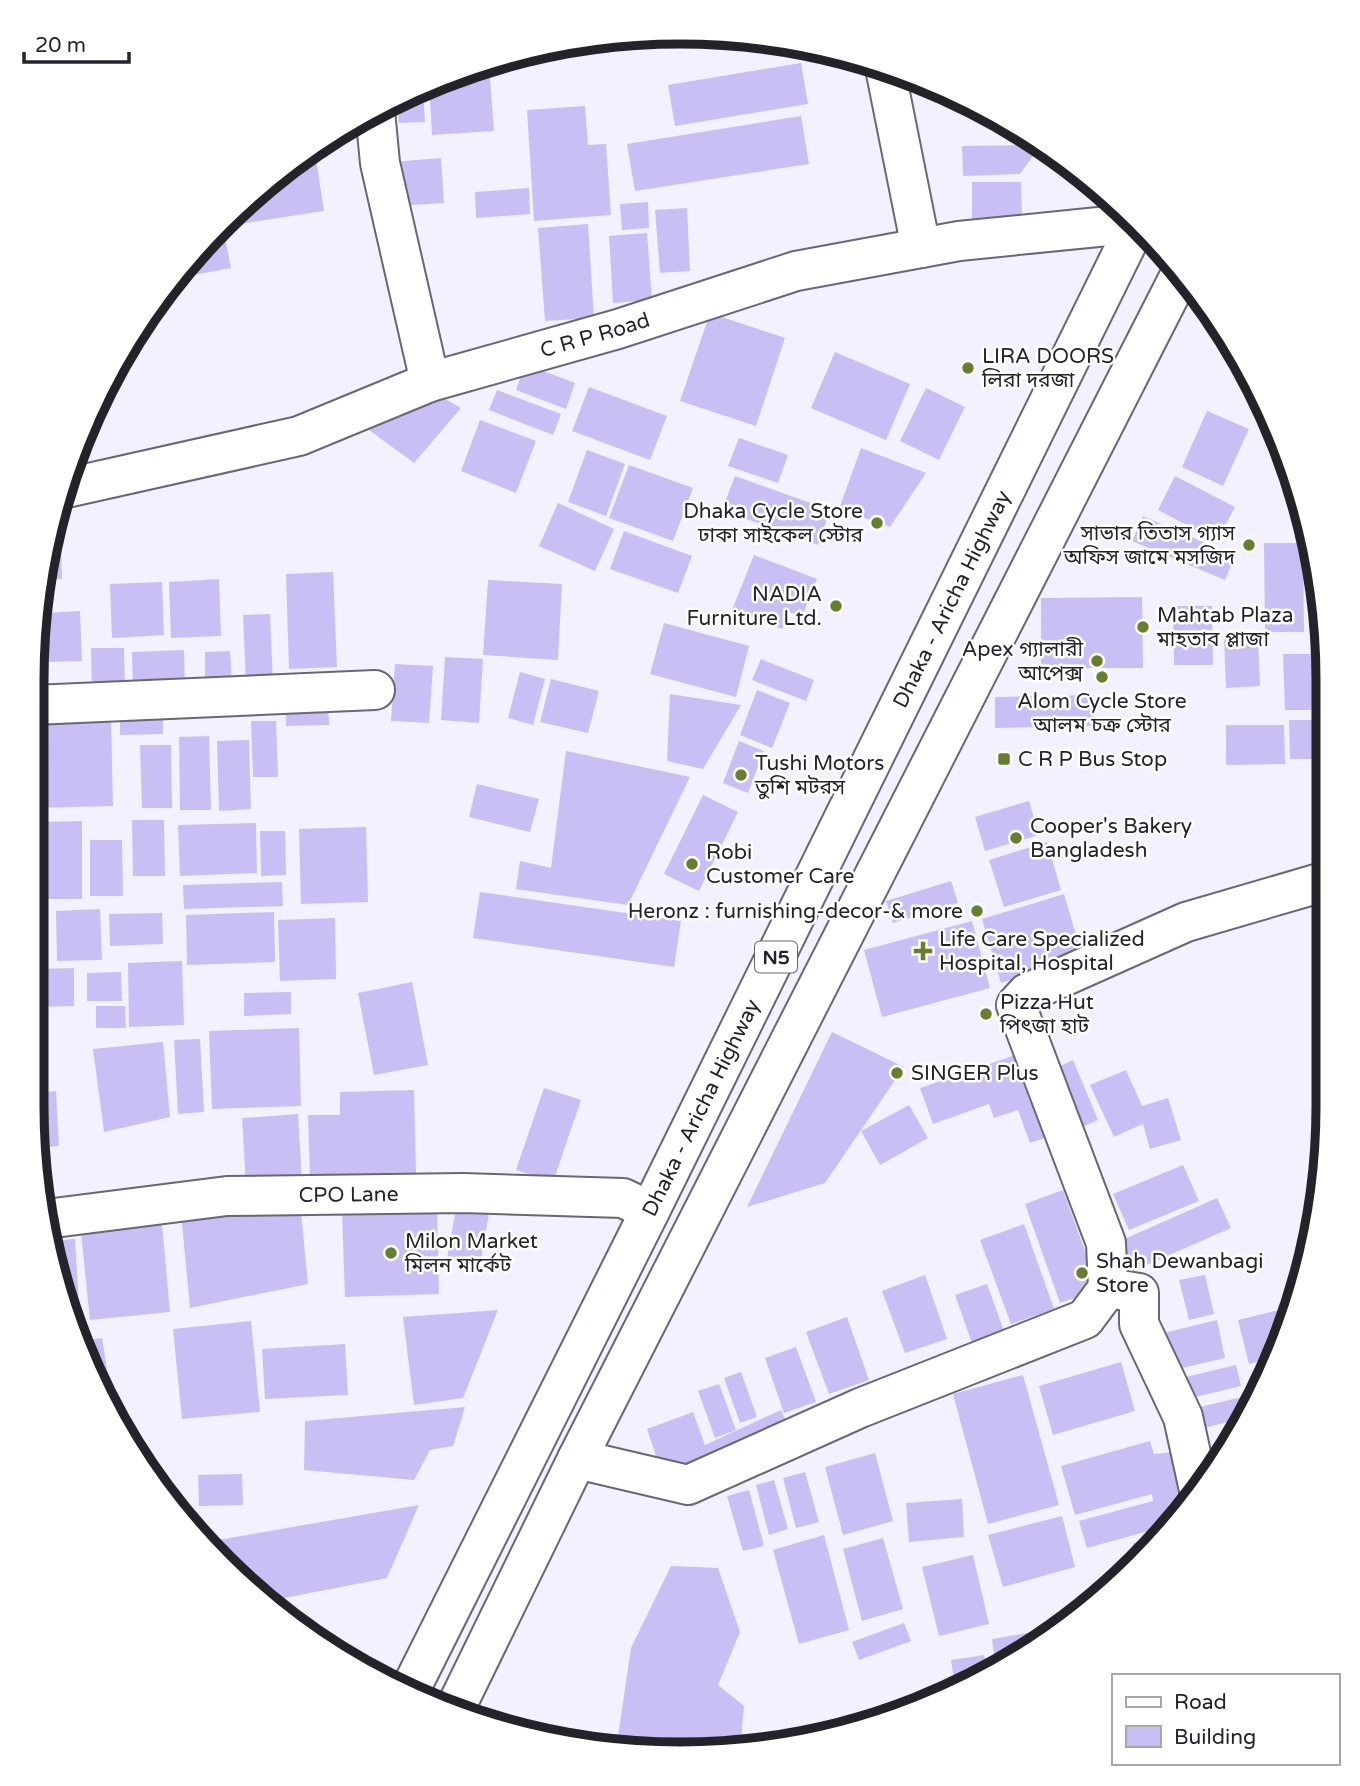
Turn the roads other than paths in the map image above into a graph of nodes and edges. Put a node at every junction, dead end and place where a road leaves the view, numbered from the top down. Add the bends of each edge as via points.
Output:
1 (887, 79) edge
2 (376, 121) edge
3 (1123, 224) edge
4 (1133, 233) edge
5 (921, 248) junction
6 (1176, 282) edge
7 (430, 382) junction
8 (74, 486) edge
9 (376, 690) dead end
10 (44, 705) edge
11 (1316, 884) edge
12 (650, 1211) junction
13 (54, 1219) edge
14 (1108, 1289) junction
15 (1085, 1319) junction
16 (1139, 1324) junction
17 (578, 1459) junction
18 (1196, 1477) edge
19 (413, 1683) edge
20 (459, 1702) edge

1 - 5 main road
2 - 7 main road via 380,163
3 - 5 main road, C R P Road
4 - 12 main road, Dhaka - Aricha Highway / N5
5 - 7 main road, C R P Road via 796,271 618,329
6 - 17 main road, N5
7 - 8 main road, C R P Road via 299,436
9 - 10 main road
11 - 14 main road via 1186,922 1027,993 1016,1004 1106,1243
12 - 13 main road, CPO Lane via 623,1198 463,1193 227,1196
12 - 19 main road, Dhaka - Aricha Highway / N5
14 - 15 main road
14 - 16 main road via 1139,1293
15 - 16 main road
15 - 17 main road via 860,1408 688,1485
16 - 18 main road via 1183,1418
17 - 20 main road, N5

